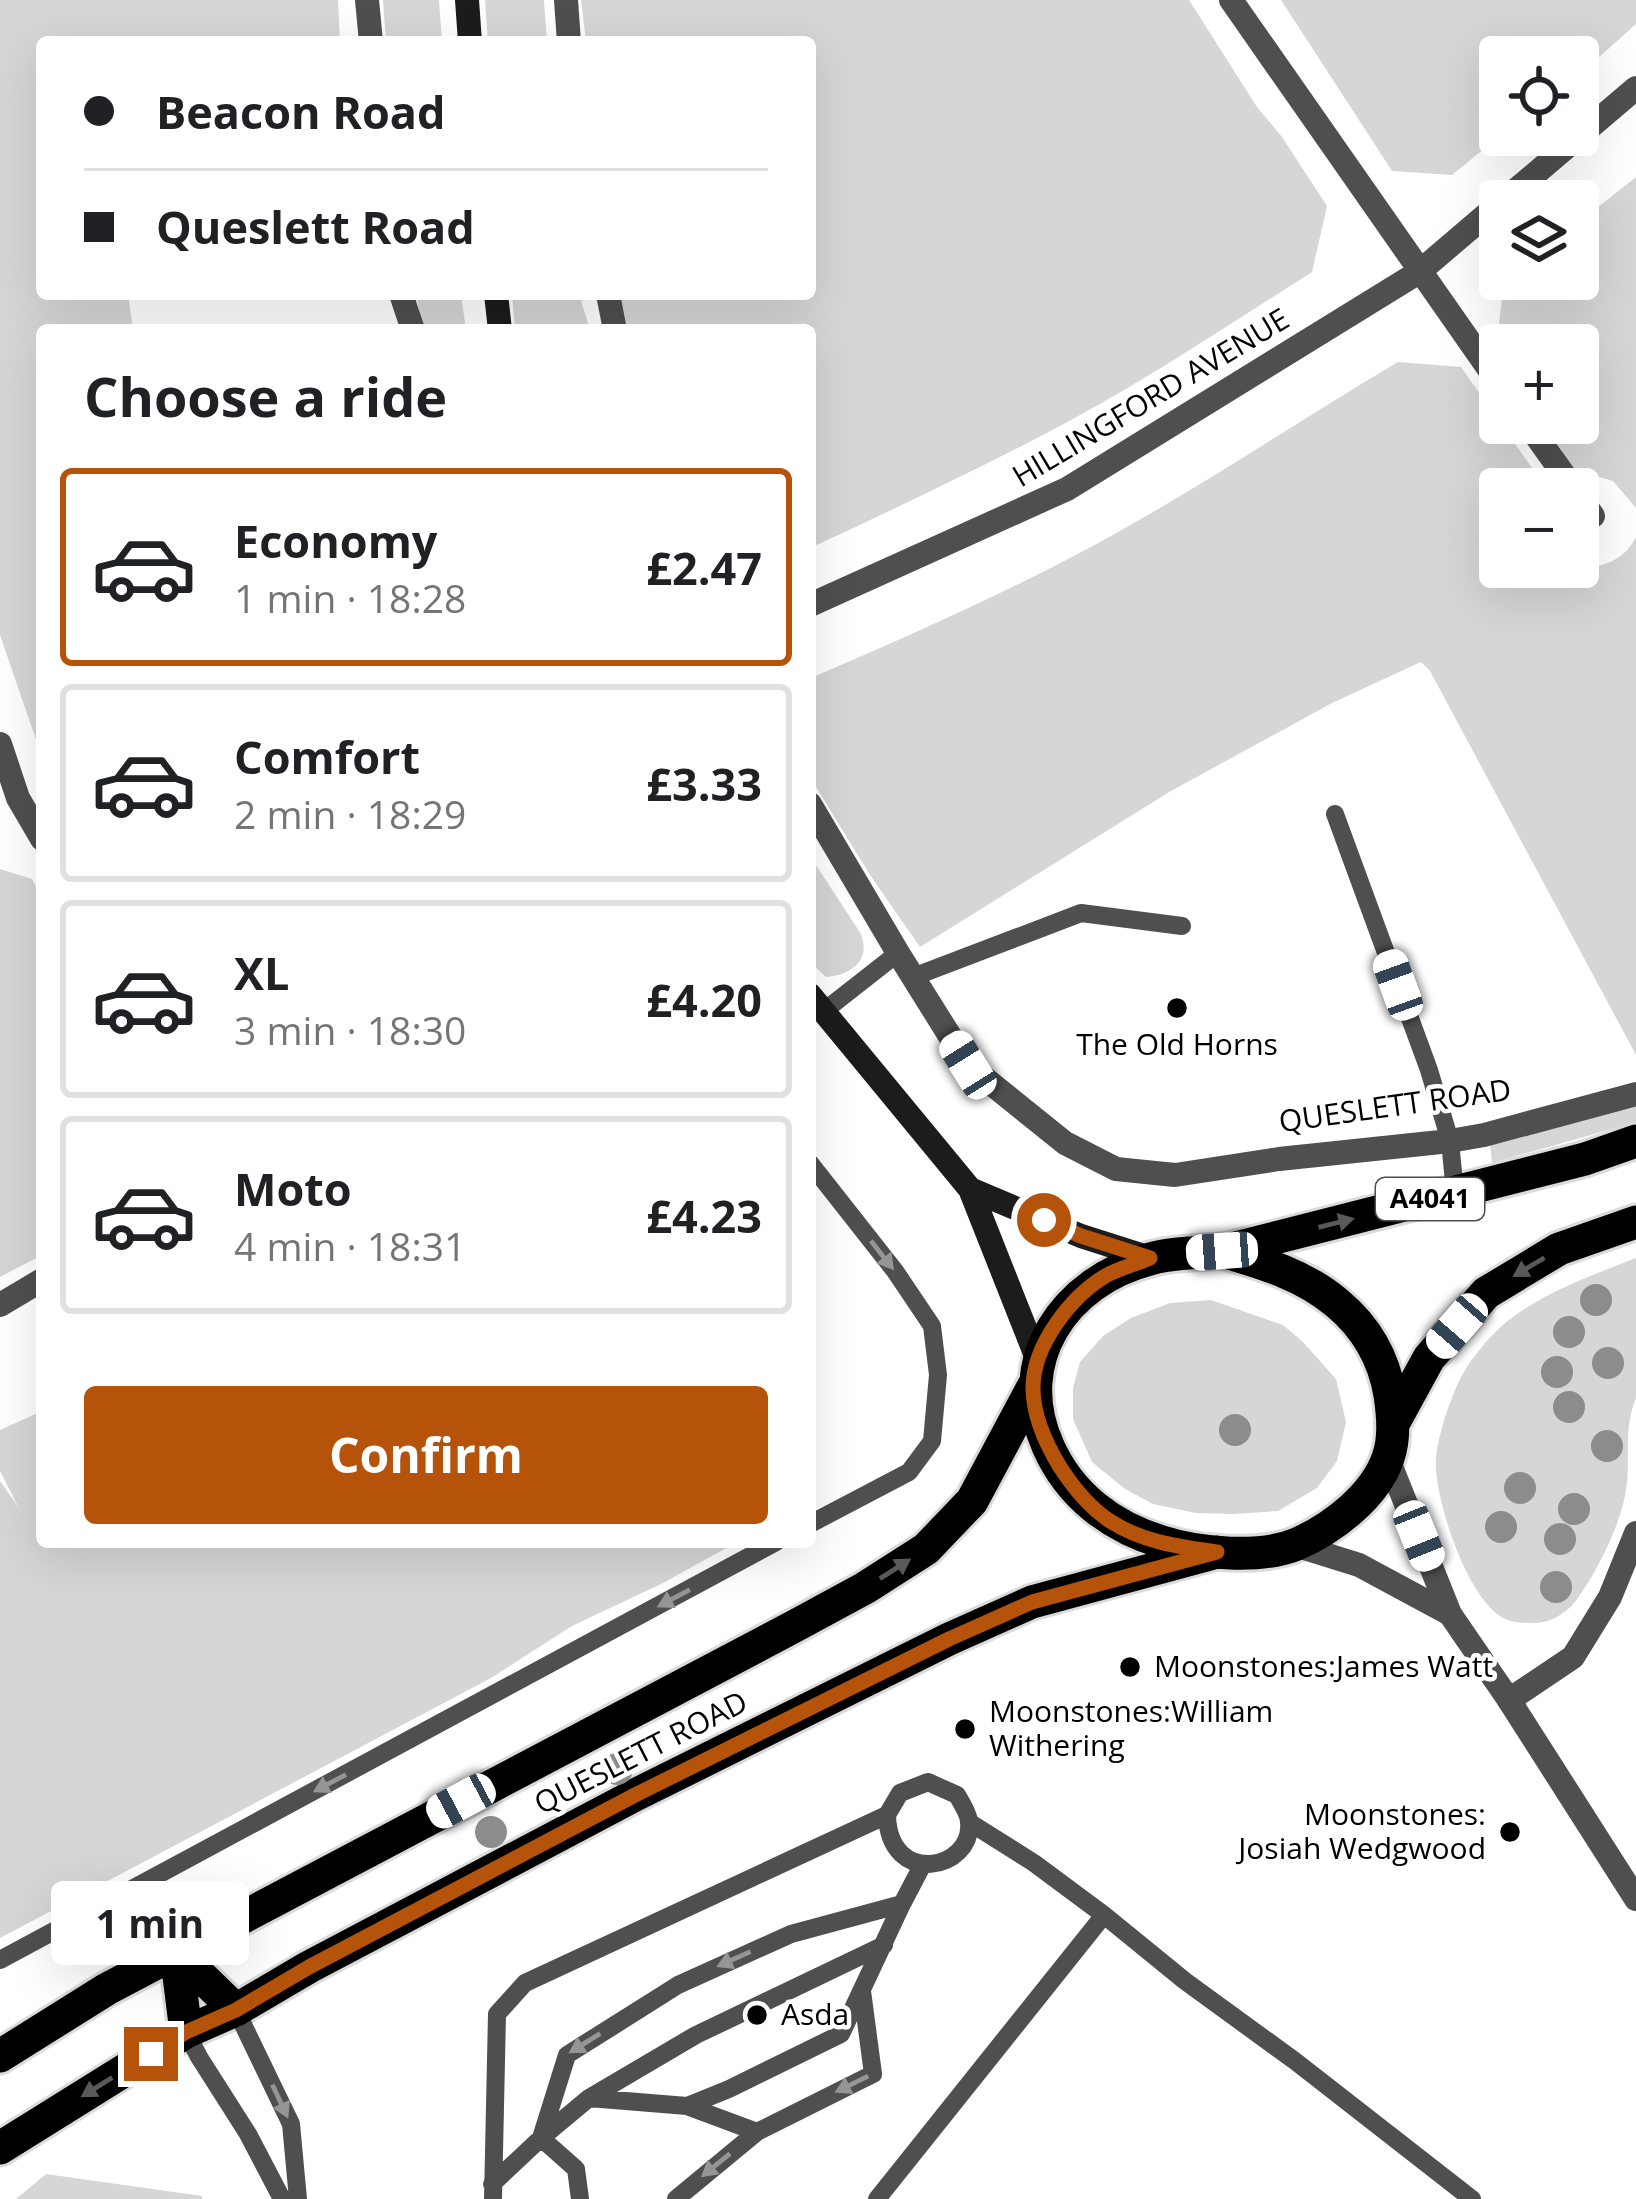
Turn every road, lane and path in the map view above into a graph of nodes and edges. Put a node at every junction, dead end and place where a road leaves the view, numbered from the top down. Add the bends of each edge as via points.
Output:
1 (367, 0) edge
2 (467, 0) edge
3 (566, 0) edge
4 (1231, 0) edge
5 (370, 36) edge
6 (470, 36) edge
7 (569, 36) edge
8 (1636, 88) edge
9 (1527, 180) edge
10 (1479, 221) edge
11 (1419, 272) junction
12 (1479, 356) edge
13 (816, 602) edge
14 (0, 744) edge
15 (9, 802) edge
16 (816, 814) edge
17 (1335, 814) dead end
18 (36, 832) edge
19 (1182, 926) dead end
20 (898, 953) junction
21 (913, 977) junction
22 (817, 1003) edge
23 (1636, 1094) edge
24 (1450, 1141) junction
25 (1636, 1141) edge
26 (816, 1171) edge
27 (970, 1189) junction
28 (1455, 1193) junction
29 (1636, 1222) edge
30 (1222, 1251) junction
31 (1150, 1258) junction
32 (36, 1284) edge
33 (0, 1305) edge
34 (1035, 1374) junction
35 (1394, 1421) junction
36 (1388, 1459) junction
37 (816, 1521) edge
38 (1636, 1533) edge
39 (1294, 1545) junction
40 (765, 1548) edge
41 (1217, 1552) junction
42 (1450, 1614) junction
43 (1509, 1700) junction
44 (887, 1815) junction
45 (969, 1822) junction
46 (923, 1864) junction
47 (1636, 1899) edge
48 (902, 1904) junction
49 (1104, 1915) junction
50 (884, 1945) junction
51 (176, 1952) junction
52 (0, 1960) edge
53 (862, 1991) junction
54 (236, 2010) junction
55 (186, 2032) junction
56 (0, 2056) edge
57 (589, 2098) junction
58 (687, 2106) junction
59 (757, 2132) junction
60 (541, 2138) junction
61 (0, 2148) edge
62 (492, 2191) edge
63 (282, 2199) edge
64 (298, 2199) edge
65 (580, 2199) edge
66 (676, 2199) edge
67 (877, 2199) edge
68 (1472, 2199) edge

1 - 5 street
2 - 6 main road
3 - 7 street
4 - 11 street
8 - 9 street, HILLINGFORD AVENUE
10 - 11 street, HILLINGFORD AVENUE
11 - 12 street
11 - 13 street, HILLINGFORD AVENUE via 1067,489
14 - 15 street
15 - 18 street
16 - 20 street, QUESLETT ROAD
17 - 24 lane
19 - 21 lane via 1081,913
20 - 21 street, QUESLETT ROAD
20 - 22 lane
21 - 24 street, QUESLETT ROAD via 968,1065 1065,1143 1116,1169 1175,1175
22 - 27 main road
23 - 24 street, QUESLETT ROAD
24 - 28 lane
25 - 28 highway, A4041
26 -> 37 lane via 932,1326 938,1375 932,1441 909,1472
27 - 31 main road
27 - 34 main road
30 -> 28 highway, A4041
29 -> 35 highway via 1559,1249 1486,1293 1429,1358
30 - 31 highway
30 - 35 highway via 1286,1270 1336,1301 1386,1369
31 - 34 highway via 1081,1294 1058,1321
32 - 33 street
34 - 41 highway via 1048,1448 1088,1503 1139,1535
51 -> 34 highway, QUESLETT ROAD via 926,1549 972,1502
35 - 36 highway
36 - 39 highway via 1353,1508
36 - 42 street
38 - 43 street via 1573,1658
39 - 41 highway
39 - 42 street via 1359,1565
40 -> 52 lane
41 - 54 highway, QUESLETT ROAD via 1032,1602 949,1639 637,1794
42 - 43 street
43 - 47 street
44 - 45 lane via 900,1792 928,1782 958,1795
44 - 46 lane via 894,1847
44 - 62 lane via 525,1983 497,2014
45 - 46 lane via 951,1858
45 - 49 lane
46 - 48 lane
48 - 50 lane
48 -> 60 lane via 791,1934 678,1985 567,2055
49 - 67 lane
49 - 68 lane
50 - 53 lane
50 - 57 lane via 695,2035
51 - 54 highway
51 - 55 highway
51 - 56 highway, QUESLETT ROAD
53 - 58 lane via 841,2034
53 -> 59 lane via 872,2074
54 - 55 highway, QUESLETT ROAD
54 -> 64 lane via 291,2124
55 -> 61 highway, QUESLETT ROAD
55 - 63 lane
57 - 58 lane
57 - 60 lane
58 - 59 lane
59 -> 66 lane
60 - 62 lane
60 - 65 lane via 577,2169

